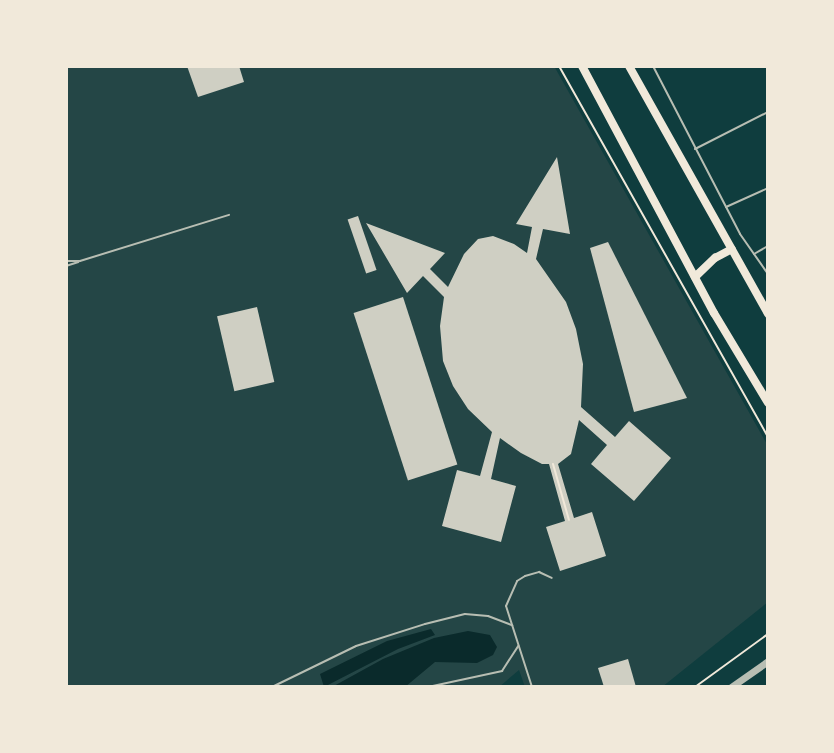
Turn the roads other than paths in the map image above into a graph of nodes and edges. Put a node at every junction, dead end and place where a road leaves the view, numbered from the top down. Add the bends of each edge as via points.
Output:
1 (582, 66) edge
2 (629, 66) edge
3 (653, 66) edge
4 (768, 112) edge
5 (695, 149) junction
6 (768, 188) edge
7 (726, 207) junction
8 (229, 215) dead end
9 (768, 246) edge
10 (732, 249) junction
11 (754, 254) junction
12 (66, 261) edge
13 (80, 261) junction
14 (66, 266) edge
15 (768, 274) edge
16 (695, 276) junction
17 (768, 314) edge
18 (768, 403) edge
19 (552, 578) dead end
20 (512, 625) junction
21 (518, 646) junction
22 (768, 662) edge
23 (272, 687) edge
24 (428, 687) edge
25 (532, 687) edge
26 (731, 687) edge

1 - 16 main road
2 - 10 main road
3 - 5 lane
4 - 5 lane
5 - 7 lane
6 - 7 lane
7 - 11 lane
8 - 13 lane
9 - 11 lane
10 - 16 main road
10 - 17 main road
11 - 15 lane
12 - 13 lane
13 - 14 lane
16 - 18 main road
19 - 20 lane via 539,572 517,581 506,606
20 - 21 lane
20 - 23 lane via 488,616 465,614 425,624 356,646
21 - 24 lane via 502,671
21 - 25 lane
22 - 26 street

